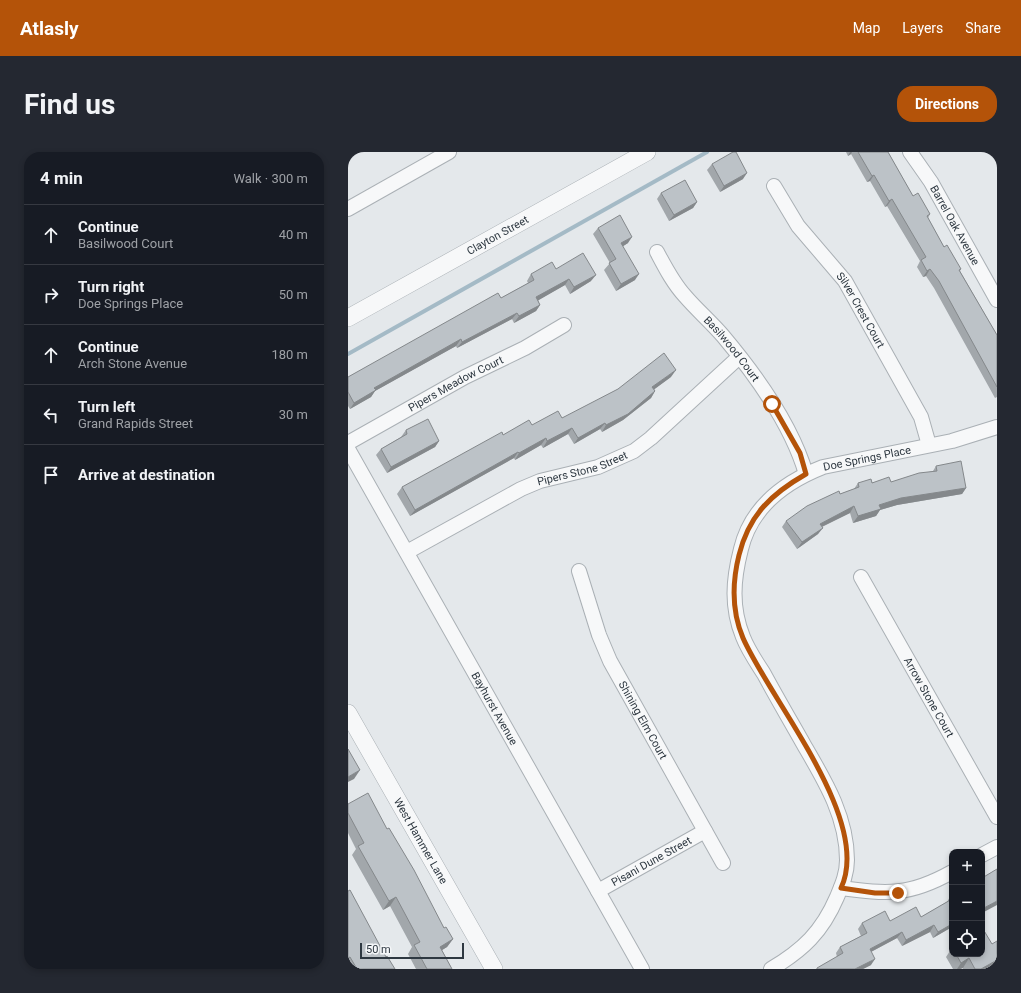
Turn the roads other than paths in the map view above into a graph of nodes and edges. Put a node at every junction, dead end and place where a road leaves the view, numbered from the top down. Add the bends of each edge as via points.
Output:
1 (449, 152) edge
2 (646, 152) edge
3 (910, 152) edge
4 (774, 186) dead end
5 (350, 204) edge
6 (657, 252) dead end
7 (997, 300) edge
8 (348, 318) edge
9 (564, 325) dead end
10 (739, 357) junction
11 (997, 427) edge
12 (348, 443) edge
13 (929, 445) junction
14 (348, 449) edge
15 (806, 474) junction
16 (407, 552) junction
17 (579, 571) dead end
18 (861, 577) dead end
19 (348, 713) edge
20 (997, 817) edge
21 (705, 831) junction
22 (997, 847) edge
23 (985, 853) edge
24 (723, 863) dead end
25 (949, 874) edge
26 (841, 888) junction
27 (598, 891) junction
28 (494, 969) edge
29 (642, 969) edge
30 (771, 969) edge

1 - 5 street
2 - 8 street, Clayton Street
3 - 7 street, Barrel Oak Avenue via 931,182
4 - 13 street, Silver Crest Court via 798,226 844,281 921,416
6 - 10 street, Basilwood Court via 684,295
9 - 12 street, Pipers Meadow Court
10 - 15 street, Basilwood Court via 756,379 800,453
10 - 16 street, Pipers Stone Street via 634,451 593,469 521,489
11 - 13 street, Doe Springs Place
13 - 15 street, Doe Springs Place via 823,467
14 - 16 street, Bayhurst Avenue
15 - 26 street, Doe Springs Place via 778,492 751,522 743,541 733,584 735,607 743,638 834,799 845,836 847,860
16 - 27 street, Bayhurst Avenue
17 - 21 street, Shining Elm Court via 610,661
18 - 20 street, Arrow Stone Court
19 - 28 street, West Hammer Lane
21 - 24 street, Shining Elm Court
21 - 27 street, Pisani Dune Street
22 - 23 street
25 - 26 street via 932,883 898,893 875,893
26 - 30 street, Doe Springs Place via 830,914 818,930 792,956
27 - 29 street, Bayhurst Avenue

